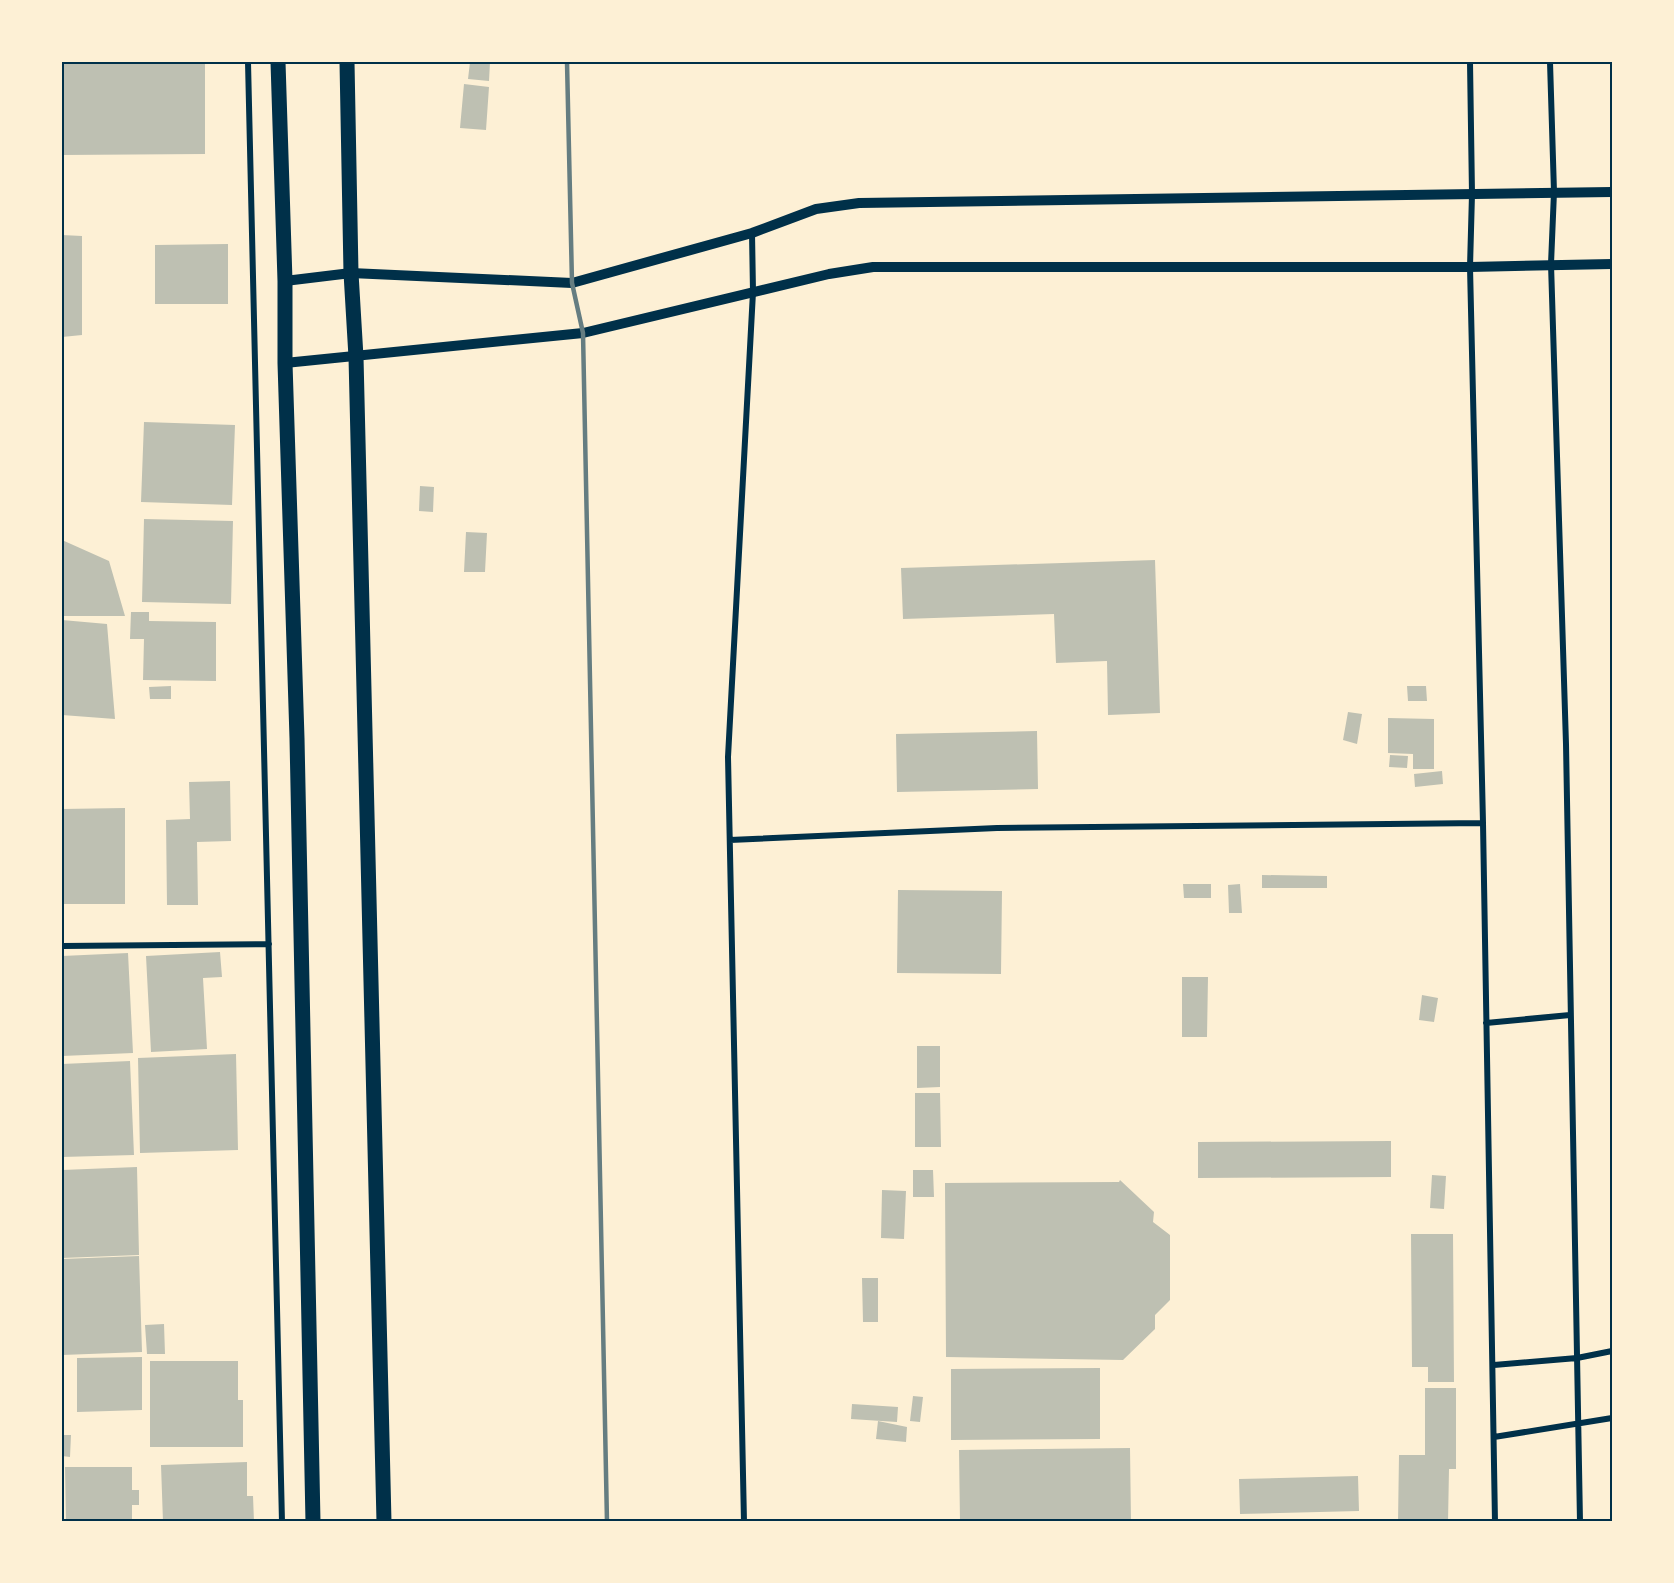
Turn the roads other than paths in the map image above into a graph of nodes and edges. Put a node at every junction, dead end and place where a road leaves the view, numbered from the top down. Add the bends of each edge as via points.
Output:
1 (248, 62) edge
2 (278, 62) edge
3 (347, 62) edge
4 (1470, 62) edge
5 (1550, 62) edge
6 (1554, 192) junction
7 (1612, 192) edge
8 (1472, 194) junction
9 (752, 232) junction
10 (1551, 264) junction
11 (1612, 264) edge
12 (1470, 267) junction
13 (351, 273) junction
14 (285, 281) junction
15 (753, 292) junction
16 (356, 357) junction
17 (285, 363) junction
18 (1483, 823) junction
19 (730, 840) junction
20 (269, 944) junction
21 (62, 946) edge
22 (1570, 1015) junction
23 (1486, 1023) junction
24 (1612, 1351) edge
25 (1577, 1358) junction
26 (1494, 1365) junction
27 (1612, 1418) edge
28 (1578, 1425) junction
29 (1494, 1437) junction
30 (282, 1521) edge
31 (313, 1521) edge
32 (384, 1521) edge
33 (744, 1521) edge
34 (1495, 1521) edge
35 (1580, 1521) edge

1 - 20 street
2 - 14 main road
3 - 13 main road
4 - 8 street
5 - 6 street
6 - 7 street
6 - 8 street
6 - 10 street
8 - 9 street via 859,203 816,209
8 - 12 street
9 - 13 street via 572,283
9 - 15 street
10 - 11 street
10 - 12 street
10 - 22 street
12 - 15 street via 873,267
12 - 18 street
13 - 14 street
13 - 16 main road
14 - 17 main road
15 - 16 street via 583,333
15 - 19 street via 728,757
16 - 17 street
16 - 32 main road
17 - 31 main road
18 - 19 street via 997,828
18 - 23 street
19 - 33 street
20 - 21 street
20 - 30 street
22 - 23 street
22 - 25 street
23 - 26 street
24 - 25 street
25 - 26 street
25 - 28 street
26 - 29 street
27 - 28 street
28 - 29 street
28 - 35 street
29 - 34 street

